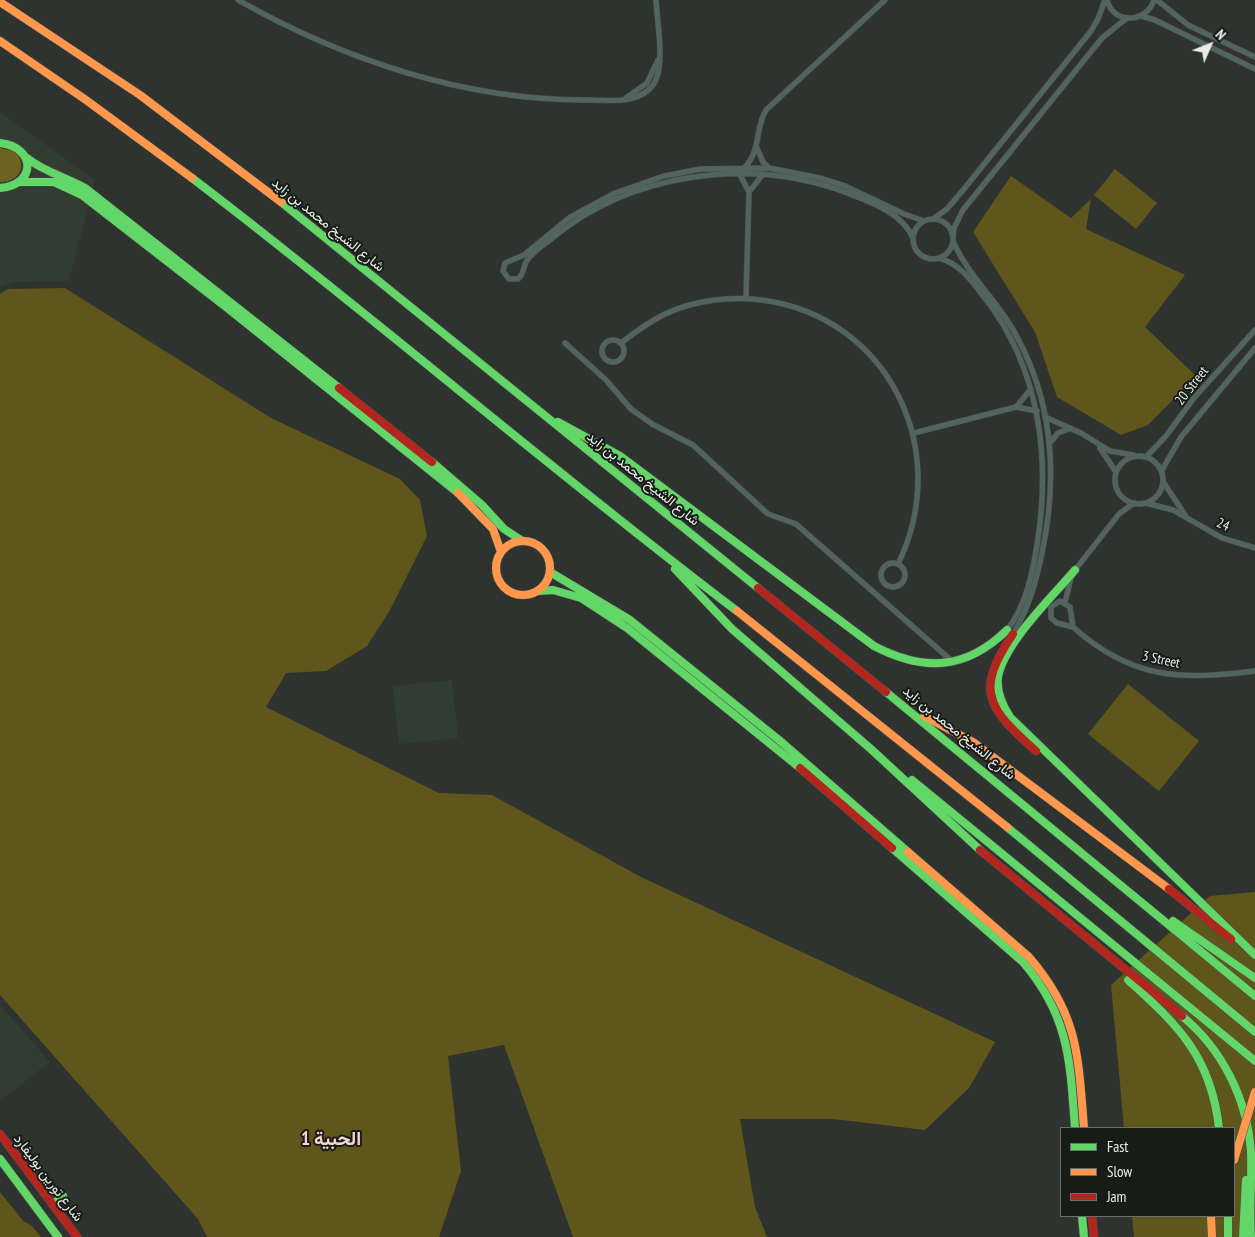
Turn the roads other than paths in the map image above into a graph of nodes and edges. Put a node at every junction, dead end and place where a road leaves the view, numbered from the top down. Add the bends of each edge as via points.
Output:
1 (7, 0) edge
2 (238, 0) edge
3 (656, 0) edge
4 (885, 0) edge
5 (1106, 0) edge
6 (1156, 0) edge
7 (0, 2) edge
8 (1141, 16) junction
9 (1127, 18) junction
10 (36, 24) junction
11 (0, 41) edge
12 (1255, 57) edge
13 (1255, 70) edge
14 (0, 143) edge
15 (757, 148) junction
16 (27, 158) junction
17 (745, 167) junction
18 (768, 168) junction
19 (739, 173) junction
20 (763, 174) junction
21 (21, 182) junction
22 (0, 188) edge
23 (750, 192) junction
24 (933, 219) junction
25 (924, 221) junction
26 (913, 238) junction
27 (953, 240) junction
28 (939, 258) junction
29 (746, 298) junction
30 (1255, 330) edge
31 (565, 343) dead end
32 (621, 343) junction
33 (1255, 348) edge
34 (1030, 389) junction
35 (1016, 407) junction
36 (1037, 411) junction
37 (541, 413) junction
38 (1045, 417) junction
39 (1072, 428) junction
40 (914, 433) junction
41 (1049, 444) junction
42 (1098, 446) junction
43 (1135, 455) junction
44 (1147, 456) junction
45 (1162, 470) junction
46 (1116, 472) junction
47 (1164, 483) junction
48 (1146, 503) junction
49 (1134, 504) junction
50 (1185, 516) junction
51 (522, 540) junction
52 (1255, 548) edge
53 (500, 552) junction
54 (662, 554) junction
55 (898, 564) junction
56 (1075, 570) junction
57 (550, 572) junction
58 (538, 591) junction
59 (1065, 602) junction
60 (1073, 627) junction
61 (1010, 632) junction
62 (954, 662) junction
63 (1255, 671) edge
64 (907, 707) junction
65 (872, 750) junction
66 (1072, 780) junction
67 (1132, 893) junction
68 (1064, 921) junction
69 (1255, 956) edge
70 (1255, 978) edge
71 (1255, 996) edge
72 (1255, 1032) edge
73 (1255, 1061) edge
74 (1255, 1092) edge
75 (1075, 1127) edge
76 (1084, 1127) edge
77 (1219, 1127) edge
78 (0, 1134) edge
79 (1235, 1156) edge
80 (0, 1159) edge
81 (1250, 1160) junction
82 (63, 1196) dead end
83 (53, 1204) junction
84 (1082, 1217) edge
85 (1092, 1217) edge
86 (1211, 1217) edge
87 (1228, 1217) edge
88 (58, 1237) edge
89 (77, 1237) edge
90 (1084, 1237) edge
91 (1094, 1237) edge
92 (1212, 1237) edge
93 (1228, 1237) edge
94 (1243, 1237) edge
95 (1251, 1237) edge

1 - 10 main road
2 - 3 street via 315,39 412,74 511,96 619,100 634,94 647,83 656,68 659,52
4 - 15 street via 766,110 760,121
5 - 9 street via 1112,11
5 - 24 street via 1085,39 964,189 947,209
6 - 8 street
6 - 12 street via 1188,25
7 - 10 main road, شارع الشيخ محمد بن زايد
8 - 9 street
8 - 13 street
9 - 27 street via 1102,38 963,210 954,228
10 - 37 main road, شارع الشيخ محمد بن زايد via 198,138
11 - 54 main road via 81,96 207,190
14 - 16 main road via 14,144
15 - 17 street
15 - 18 street
16 - 21 main road via 26,173
16 - 51 main road via 37,166 78,183 141,230 456,481 504,529
17 - 18 street
17 - 19 street via 679,172 615,193 582,209 524,254 505,262 503,271 509,279 518,279 528,260 552,237 581,217 626,195 687,178
18 - 25 street via 845,186
19 - 20 street
19 - 23 street
20 - 23 street
20 - 26 street via 808,181 852,195 897,217
21 - 22 main road via 11,188
21 - 53 main road via 47,181 67,187 137,237 458,493 493,529
23 - 29 street
24 - 25 street
24 - 27 street via 947,225
25 - 26 street via 916,228
26 - 28 street via 920,254
27 - 28 street via 948,251
27 - 38 street via 964,262 998,305 1022,345 1038,386
28 - 34 street via 952,262 963,271 990,305 1023,366
29 - 32 street via 694,304 666,314
29 - 40 street via 810,313 838,328 864,349 886,374
30 - 44 street, 20 Street
31 - 62 street via 606,380 625,404 652,424 693,446 768,514 796,524
32 - 32 street via 614,339 606,342 601,348 603,356 609,361 621,358 624,351
33 - 45 street, 20 Street via 1181,436
34 - 35 street
34 - 36 street
35 - 36 street
35 - 40 street
36 - 61 street via 1044,476 1040,528 1030,582
37 - 62 main road via 612,451 884,652 917,664
37 - 64 main road, شارع الشيخ محمد بن زايد
38 - 39 street
38 - 41 street
39 - 41 street via 1058,433
39 - 42 street
40 - 55 street via 918,505 913,528
41 - 61 street via 1052,476 1048,524 1033,594
42 - 43 street
42 - 46 street
43 - 44 street
43 - 46 street via 1120,464
44 - 45 street
45 - 47 street
46 - 49 street via 1116,488
47 - 48 street via 1161,492
47 - 50 street, 24
48 - 49 street
48 - 50 street, 24
49 - 56 street via 1119,514
50 - 52 street, 24 via 1222,538
51 - 53 main road via 513,542
51 - 57 main road via 544,549
53 - 58 main road via 496,574 504,587 518,595
54 - 65 main road via 728,624
54 - 72 main road via 885,728
55 - 55 street via 904,570 904,578 899,585 887,585 881,571 890,563
56 - 59 street
56 - 66 main road via 1005,658 998,683 1000,699 1010,718
57 - 58 main road via 545,585
57 - 76 main road via 630,620 764,728 1030,957 1050,980 1068,1015 1077,1056
58 - 75 main road via 553,590 580,598 627,628 810,776 1023,962 1043,984 1060,1019 1070,1058
59 - 60 street via 1070,607
59 - 60 street, 3 Street via 1053,603 1050,614 1057,623
60 - 63 street, 3 Street via 1107,653 1164,674 1212,676
61 - 62 main road via 983,651
61 - 66 main road via 992,668 989,692 994,708 1009,728
64 - 67 main road, شارع الشيخ محمد بن زايد
64 - 69 main road via 973,742 1134,861
65 - 68 main road via 981,852
65 - 73 main road via 954,812
66 - 69 main road
67 - 70 main road
67 - 71 main road, شارع الشيخ محمد بن زايد
68 - 77 main road via 1187,1037 1209,1079
68 - 81 main road via 1188,1021 1216,1049 1242,1098 1249,1128
74 - 79 main road, bridge via 1242,1125
78 - 83 main road, شارع تورين بوليفارد
80 - 88 main road, شارع تورين بوليفارد
81 - 94 main road via 1243,1199
81 - 95 main road
82 - 83 main road
83 - 89 main road, شارع تورين بوليفارد
84 - 90 main road
85 - 91 main road
86 - 92 main road
87 - 93 main road

